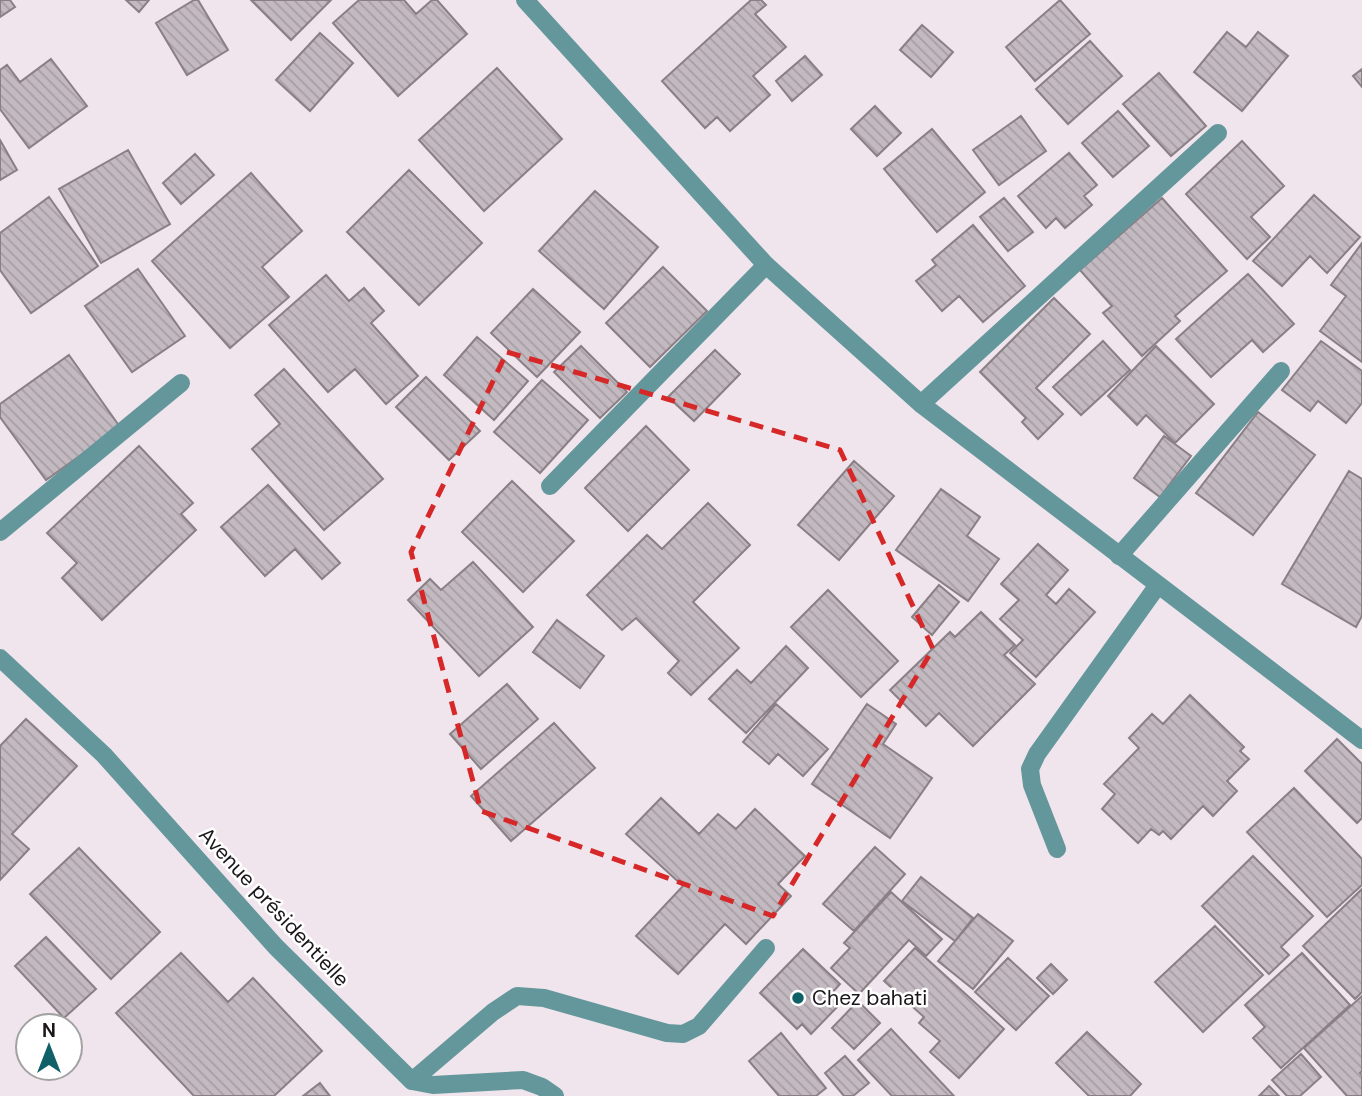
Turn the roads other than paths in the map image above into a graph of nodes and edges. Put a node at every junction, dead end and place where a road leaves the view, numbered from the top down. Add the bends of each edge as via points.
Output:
1 (525, 0) edge
2 (1218, 133) dead end
3 (766, 265) junction
4 (1281, 371) dead end
5 (181, 383) dead end
6 (922, 404) junction
7 (550, 486) dead end
8 (0, 532) edge
9 (1119, 556) junction
10 (1158, 585) junction
11 (0, 658) edge
12 (1362, 740) edge
13 (1057, 849) dead end
14 (766, 948) dead end
15 (412, 1081) junction
16 (555, 1096) edge

1 - 3 street
2 - 6 street
3 - 6 street
3 - 7 street
4 - 9 street
5 - 8 street
6 - 9 street
9 - 10 street
10 - 12 street
10 - 13 street via 1030,769
11 - 15 street, Avenue présidentielle via 104,755 276,947
14 - 15 street via 699,1026 683,1034 667,1034 544,998 517,996
15 - 16 street via 433,1085 523,1080

